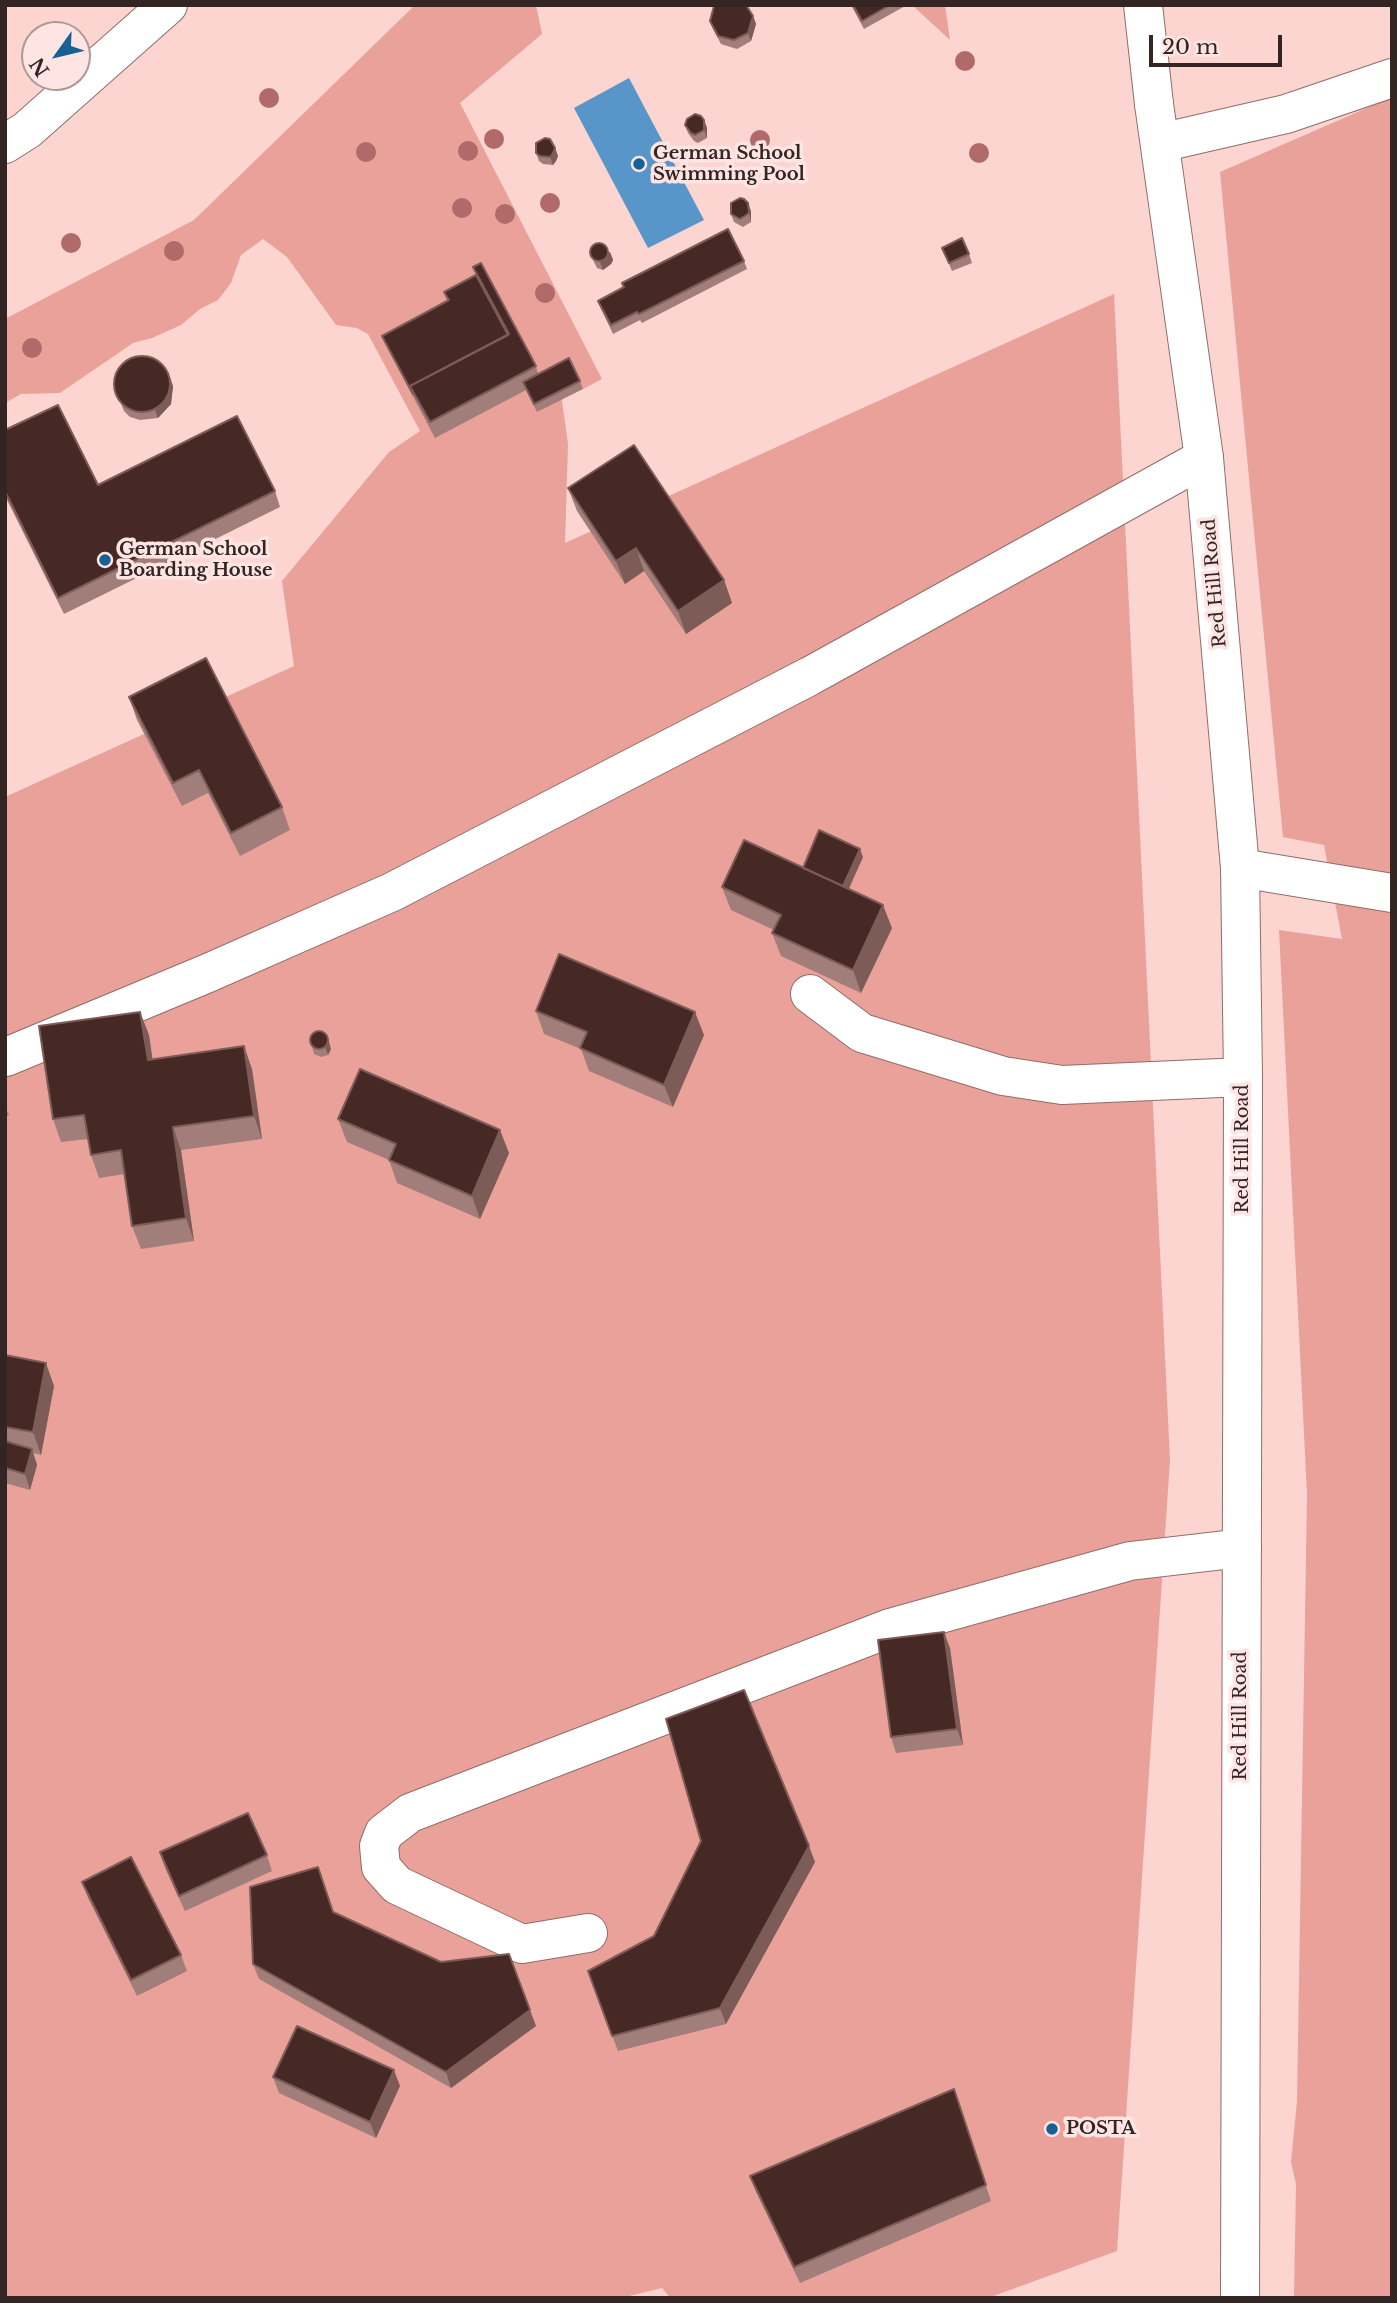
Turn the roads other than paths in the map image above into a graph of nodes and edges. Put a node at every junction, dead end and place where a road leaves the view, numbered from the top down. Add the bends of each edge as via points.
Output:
1 (168, 5) edge
2 (1143, 5) edge
3 (1392, 78) edge
4 (1160, 143) junction
5 (5, 144) edge
6 (1205, 458) junction
7 (1240, 867) junction
8 (1392, 893) edge
9 (810, 994) dead end
10 (6, 1057) edge
11 (1243, 1077) junction
12 (1242, 1548) junction
13 (587, 1933) dead end
14 (1240, 2298) edge

1 - 5 main road via 27,130
2 - 4 main road, Red Hill Road
3 - 4 main road via 1286,114
4 - 6 main road, Red Hill Road
6 - 7 main road, Red Hill Road
6 - 10 main road via 810,676 392,892
7 - 8 main road
7 - 11 main road, Red Hill Road
9 - 11 main road via 862,1033 1003,1076 1062,1085
11 - 12 main road, Red Hill Road
12 - 13 main road via 1130,1560 890,1628 410,1813 384,1833 379,1846 381,1867 397,1885 522,1944
12 - 14 main road, Red Hill Road

